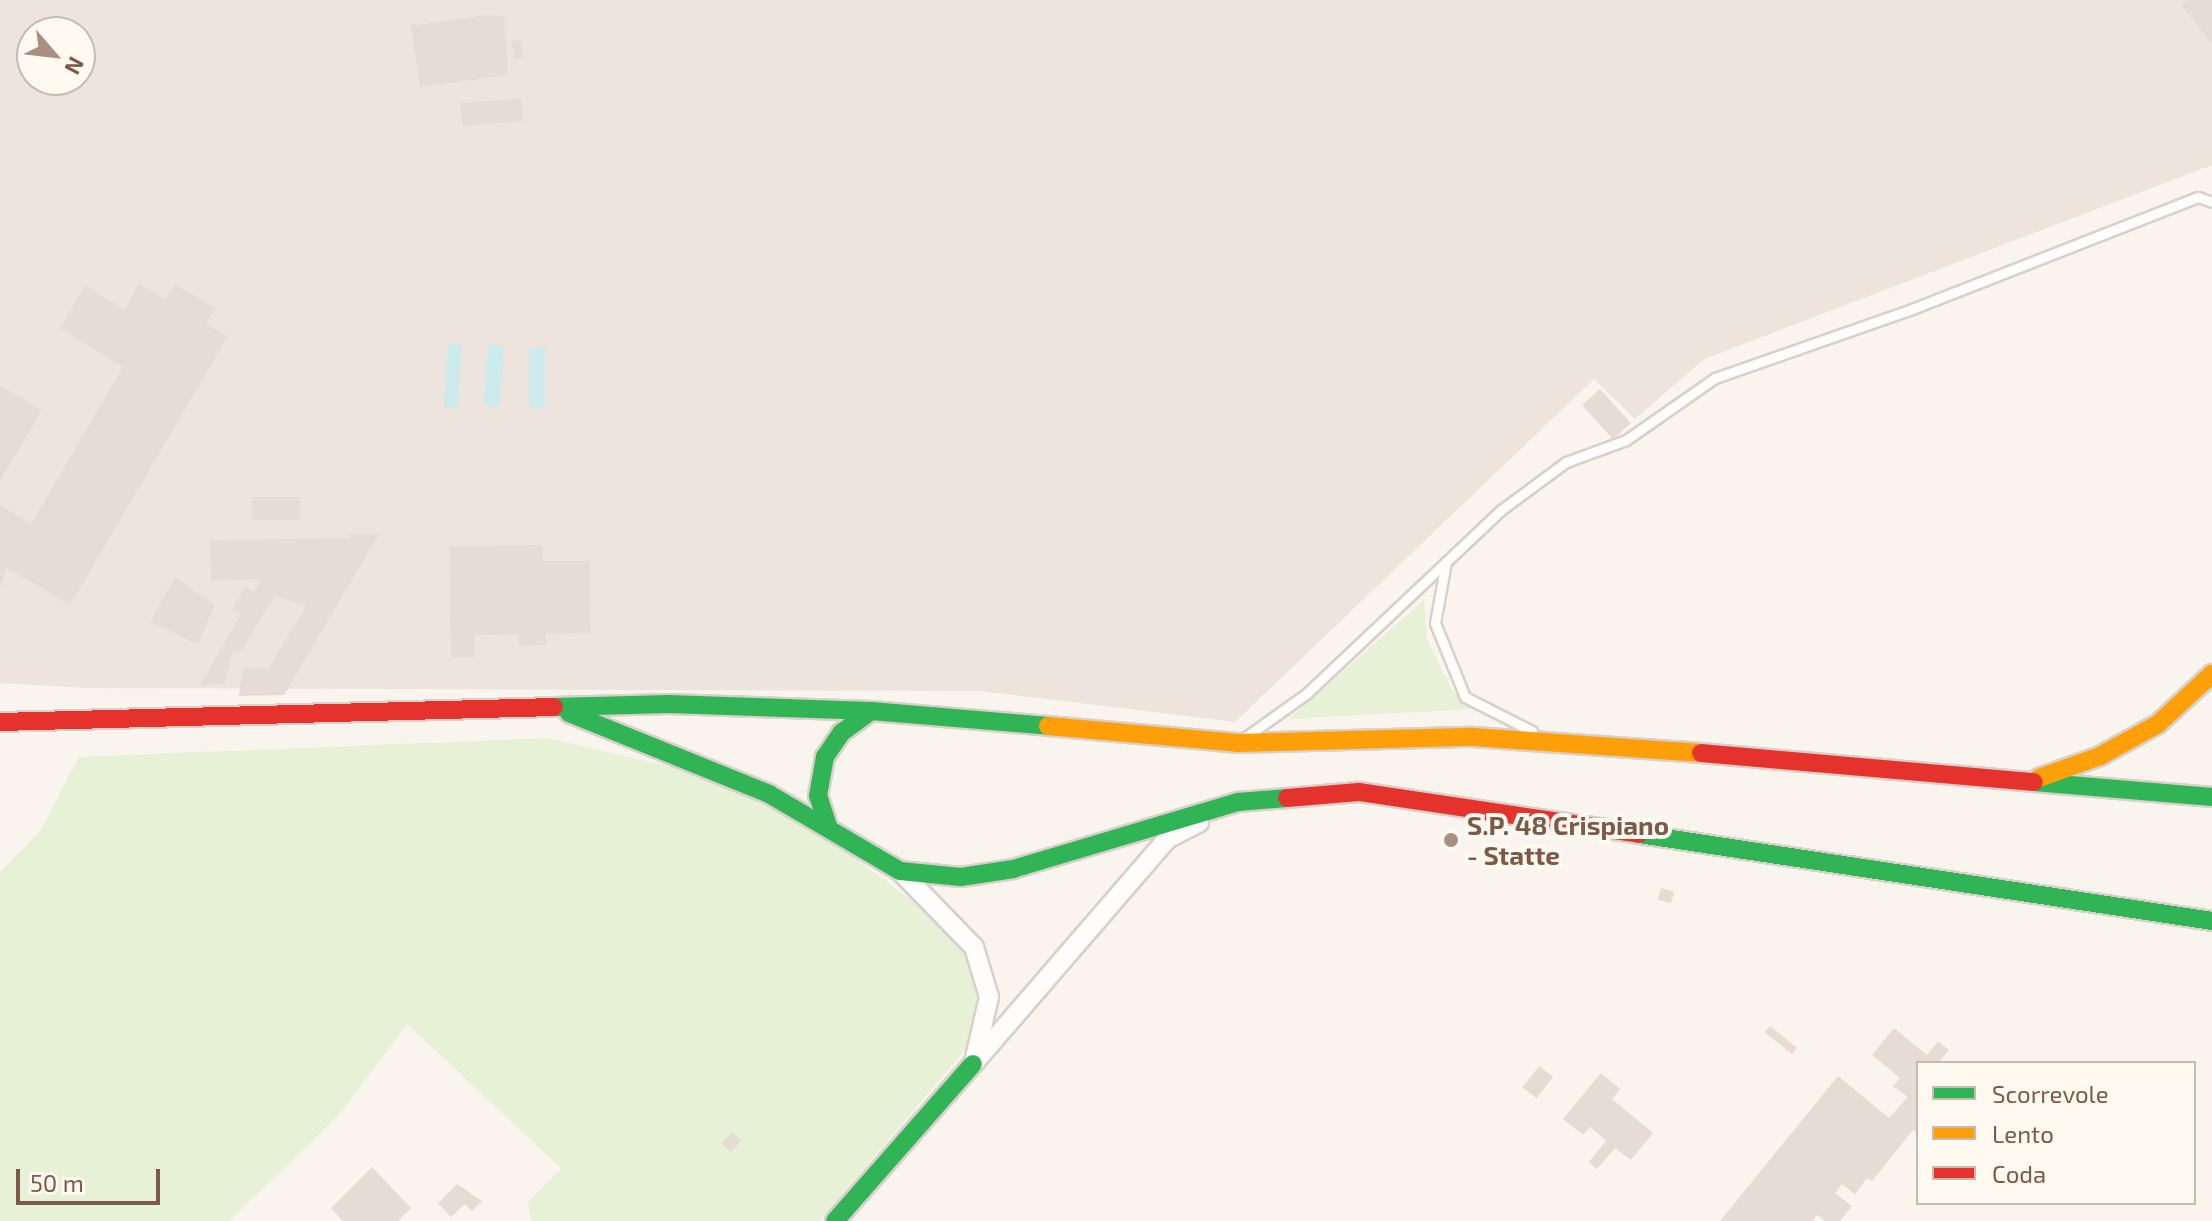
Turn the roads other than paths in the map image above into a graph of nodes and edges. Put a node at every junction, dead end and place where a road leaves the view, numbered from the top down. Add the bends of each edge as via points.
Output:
1 (2212, 202) edge
2 (1446, 562) junction
3 (2212, 674) edge
4 (562, 710) junction
5 (871, 711) junction
6 (0, 722) edge
7 (1561, 742) junction
8 (1237, 743) junction
9 (2032, 780) junction
10 (2212, 797) edge
11 (1238, 802) junction
12 (829, 829) junction
13 (900, 871) junction
14 (2212, 921) edge
15 (973, 1064) junction
16 (835, 1221) edge

1 - 2 lane via 2198,197 1912,309 1715,378 1626,440 1566,462 1501,510
2 - 7 lane via 1435,623 1465,697
2 - 8 lane via 1306,694
3 - 9 main road via 2158,724 2100,756
4 - 5 main road via 669,704
4 - 6 main road
4 - 12 main road via 769,794
5 - 8 main road
5 - 12 main road via 841,733 825,757 818,796
7 - 8 main road via 1473,737
7 - 9 main road
9 - 10 main road
11 - 13 main road via 1013,869 961,877
11 - 14 main road via 1359,792
11 - 15 street via 1167,839
12 - 13 main road
13 - 15 street via 974,947 989,997
15 - 16 main road

